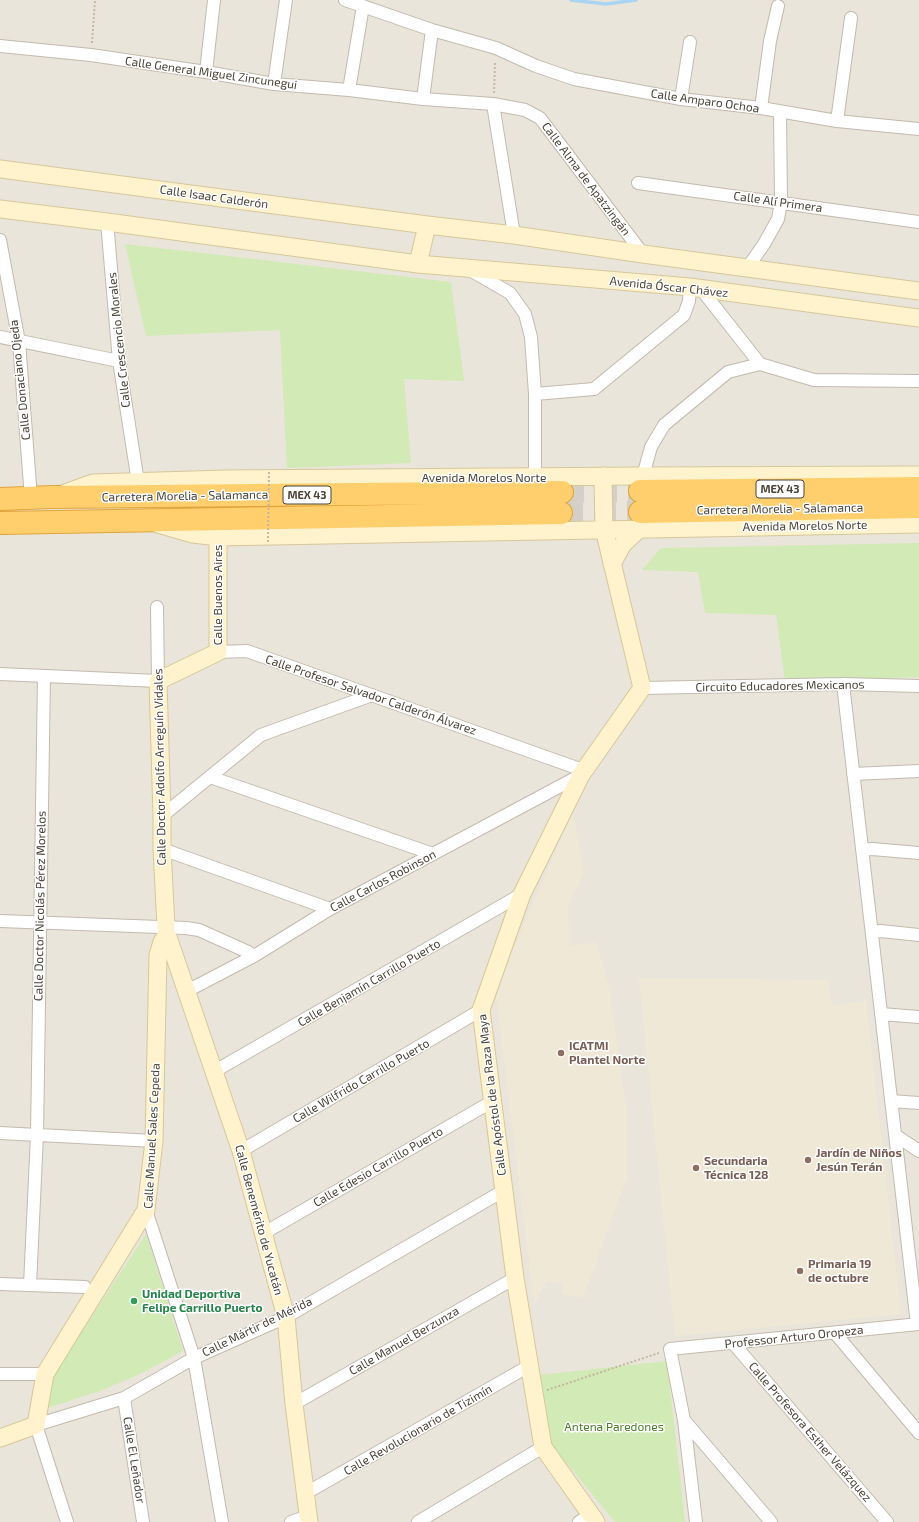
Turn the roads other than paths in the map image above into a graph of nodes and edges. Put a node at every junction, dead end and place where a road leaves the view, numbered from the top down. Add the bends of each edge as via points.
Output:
1 (214, 0) edge
2 (286, 0) edge
3 (345, 0) edge
4 (363, 6) junction
5 (778, 6) dead end
6 (851, 18) dead end
7 (432, 30) junction
8 (690, 42) dead end
9 (0, 46) edge
10 (206, 72) junction
11 (274, 84) junction
12 (349, 90) junction
13 (423, 99) junction
14 (681, 99) junction
15 (494, 104) junction
16 (761, 108) junction
17 (525, 110) joint
18 (780, 112) junction
19 (837, 121) junction
20 (919, 129) edge
21 (0, 169) edge
22 (638, 183) dead end
23 (781, 202) junction
24 (0, 209) edge
25 (107, 222) junction
26 (919, 222) edge
27 (427, 225) junction
28 (514, 235) junction
29 (0, 240) edge
30 (643, 254) junction
31 (418, 264) junction
32 (748, 267) junction
33 (469, 269) junction
34 (696, 288) junction
35 (919, 291) edge
36 (919, 318) edge
37 (0, 337) edge
38 (19, 342) junction
39 (119, 361) junction
40 (760, 364) junction
41 (919, 381) edge
42 (535, 394) junction
43 (919, 475) edge
44 (603, 476) junction
45 (535, 478) junction
46 (138, 482) junction
47 (919, 488) edge
48 (41, 498) junction
49 (0, 499) edge
50 (641, 502) junction
51 (919, 507) edge
52 (142, 520) junction
53 (0, 523) edge
54 (919, 524) edge
55 (604, 529) junction
56 (218, 537) junction
57 (612, 564) junction
58 (157, 607) dead end
59 (218, 652) junction
60 (0, 674) edge
61 (44, 676) junction
62 (158, 681) junction
63 (843, 684) junction
64 (919, 686) edge
65 (642, 688) junction
66 (372, 695) junction
67 (919, 771) edge
68 (583, 772) junction
69 (853, 774) junction
70 (210, 777) junction
71 (162, 816) junction
72 (162, 849) junction
73 (862, 850) junction
74 (919, 853) edge
75 (433, 854) junction
76 (522, 894) junction
77 (330, 909) junction
78 (0, 921) edge
79 (40, 922) junction
80 (167, 930) junction
81 (872, 932) junction
82 (919, 935) edge
83 (254, 956) junction
84 (187, 991) junction
85 (481, 1010) junction
86 (881, 1014) junction
87 (919, 1017) edge
88 (215, 1071) junction
89 (493, 1101) junction
90 (891, 1101) junction
91 (919, 1103) edge
92 (0, 1134) edge
93 (37, 1135) junction
94 (895, 1135) junction
95 (154, 1141) junction
96 (241, 1151) junction
97 (919, 1151) edge
98 (503, 1191) junction
99 (146, 1210) junction
100 (264, 1233) junction
101 (908, 1242) junction
102 (919, 1250) edge
103 (515, 1278) junction
104 (0, 1284) edge
105 (30, 1285) junction
106 (86, 1286) dead end
107 (286, 1316) junction
108 (918, 1324) edge
109 (835, 1332) junction
110 (733, 1343) junction
111 (194, 1358) junction
112 (529, 1366) junction
113 (0, 1374) edge
114 (45, 1374) junction
115 (124, 1398) junction
116 (294, 1404) junction
117 (684, 1420) junction
118 (36, 1425) junction
119 (919, 1433) edge
120 (0, 1438) edge
121 (543, 1447) junction
122 (306, 1493) junction
123 (308, 1519) edge
124 (588, 1520) edge
125 (67, 1522) edge
126 (144, 1522) edge
127 (222, 1522) edge
128 (291, 1522) edge
129 (418, 1522) edge
130 (696, 1522) edge
131 (771, 1522) edge
132 (887, 1522) edge

1 - 10 street
2 - 11 street
3 - 4 street, Calle Amparo Ochoa
4 - 7 street, Calle Amparo Ochoa
4 - 12 street
5 - 16 street via 770,41
6 - 19 street
7 - 13 street
7 - 14 street, Calle Amparo Ochoa via 496,48 574,79
8 - 14 street
9 - 10 street, Calle General Miguel Zincunegui via 91,55
10 - 11 street, Calle General Miguel Zincunegui
11 - 12 street, Calle General Miguel Zincunegui
12 - 13 street, Calle General Miguel Zincunegui
13 - 15 street, Calle General Miguel Zincunegui
14 - 16 street, Calle Amparo Ochoa
15 - 17 street, Calle General Miguel Zincunegui
15 - 28 street
16 - 18 street, Calle Amparo Ochoa
17 - 30 street, Calle Alma de Apatzingán via 540,118
18 - 19 street, Calle Amparo Ochoa
18 - 23 street
19 - 20 street, Calle Amparo Ochoa
21 - 27 street, Calle Isaac Calderón
22 - 23 street, Calle Alí Primera
23 - 26 street, Calle Alí Primera
23 - 32 street via 778,219
24 - 25 street
25 - 31 street
25 - 39 street, Calle Crescencio Morales
27 - 28 street
27 - 31 street
28 - 30 street
29 - 38 street, Calle Donaciano Ojeda
30 - 32 street
31 - 33 street, Avenida Óscar Chávez
32 - 35 street
33 - 34 street, Avenida Óscar Chávez
33 - 42 street via 510,293 525,314 531,337
34 - 36 street, Avenida Óscar Chávez
34 - 40 street
34 - 42 street via 684,315 594,389
37 - 38 street
38 - 39 street
38 - 48 street, Calle Donaciano Ojeda
39 - 46 street, Calle Crescencio Morales
40 - 41 street via 814,380
40 - 50 street via 728,372 664,425 651,447
42 - 45 street
43 - 50 street, Avenida Morelos Norte
44 - 45 street, Avenida Morelos Norte
44 - 50 street, Avenida Morelos Norte
44 - 55 street
45 - 46 street, Avenida Morelos Norte via 225,479
46 - 48 street, Avenida Morelos Norte via 93,483
47 - 50 highway, Carretera Morelia - Salamanca / MEX 43
48 - 49 highway, Carretera Morelia - Salamanca / MEX 43
48 - 52 highway, Carretera Morelia - Salamanca / MEX 43 via 562,502
50 - 51 highway, Carretera Morelia - Salamanca / MEX 43
50 - 54 street, Avenida Morelos Norte
50 - 55 street, Avenida Morelos Norte
50 - 57 street
52 - 53 highway, Carretera Morelia - Salamanca / MEX 43
52 - 56 street, Avenida Morelos Norte via 193,534
55 - 56 street, Avenida Morelos Norte
55 - 57 street
56 - 59 street, Calle Buenos Aires
57 - 65 street
58 - 62 street, Calle Doctor Adolfo Arreguín Vidales
59 - 62 street, Calle Profesor Salvador Calderón Álvarez
59 - 66 street, Calle Profesor Salvador Calderón Álvarez via 247,651
60 - 61 street
61 - 62 street
61 - 79 street, Calle Doctor Nicolás Pérez Morelos
62 - 71 street, Calle Doctor Adolfo Arreguín Vidales
63 - 64 street, Circuito Educadores Mexicanos
63 - 65 street, Circuito Educadores Mexicanos
63 - 69 street
65 - 68 street, Calle Apóstol de la Raza Maya
66 - 68 street, Calle Profesor Salvador Calderón Álvarez
66 - 70 street via 261,735
67 - 69 street
68 - 75 street, Calle Carlos Robinson
68 - 76 street, Calle Apóstol de la Raza Maya
69 - 73 street
70 - 71 street
70 - 75 street
71 - 72 street, Calle Doctor Adolfo Arreguín Vidales
72 - 77 street
72 - 80 street, Calle Doctor Adolfo Arreguín Vidales
73 - 74 street
73 - 81 street
75 - 77 street, Calle Carlos Robinson
76 - 85 street, Calle Apóstol de la Raza Maya
76 - 88 street, Calle Benjamín Carrillo Puerto
77 - 83 street, Calle Carlos Robinson
78 - 79 street
79 - 80 street
79 - 93 street, Calle Doctor Nicolás Pérez Morelos
80 - 83 street via 199,930
80 - 84 street, Calle Benemérito de Yucatán
80 - 95 street, Calle Manuel Sales Cepeda via 158,954
81 - 82 street
81 - 86 street
83 - 84 street, Calle Carlos Robinson
84 - 88 street, Calle Benemérito de Yucatán
85 - 89 street, Calle Apóstol de la Raza Maya
85 - 96 street, Calle Wilfrido Carrillo Puerto
86 - 87 street
86 - 90 street
88 - 96 street, Calle Benemérito de Yucatán
89 - 98 street, Calle Apóstol de la Raza Maya
89 - 100 street, Calle Edesio Carrillo Puerto
90 - 91 street
90 - 94 street
92 - 93 street
93 - 95 street
93 - 105 street, Calle Doctor Nicolás Pérez Morelos
94 - 97 street
94 - 101 street
95 - 99 street, Calle Manuel Sales Cepeda
96 - 100 street, Calle Benemérito de Yucatán
98 - 103 street, Calle Apóstol de la Raza Maya
98 - 107 street, Calle Mártir de Mérida
99 - 111 street, Calle Manuel Sales Cepeda
99 - 114 street
100 - 107 street, Calle Benemérito de Yucatán
101 - 102 street
101 - 108 street
103 - 112 street, Calle Apóstol de la Raza Maya
103 - 116 street, Calle Manuel Berzunza
104 - 105 street
105 - 106 street
107 - 111 street, Calle Mártir de Mérida
107 - 116 street, Calle Benemérito de Yucatán
108 - 109 street, Professor Arturo Oropeza
109 - 110 street, Professor Arturo Oropeza
109 - 119 street
110 - 117 street, Professor Arturo Oropeza via 670,1349
110 - 132 street, Calle Profesora Esther Velázquez
111 - 115 street, Calle Mártir de Mérida
111 - 127 street, Calle Manuel Sales Cepeda
112 - 121 street, Calle Apóstol de la Raza Maya
112 - 122 street, Calle Revolucionario de Tizimín
113 - 114 street
114 - 118 street
115 - 118 street, Calle Mártir de Mérida
115 - 126 street, Calle El Leñador
116 - 122 street, Calle Benemérito de Yucatán
117 - 130 street
117 - 131 street
118 - 120 street, Calle Mártir de Mérida
118 - 125 street
121 - 124 street, Calle Apóstol de la Raza Maya
121 - 129 street
122 - 123 street, Calle Benemérito de Yucatán
123 - 128 street

